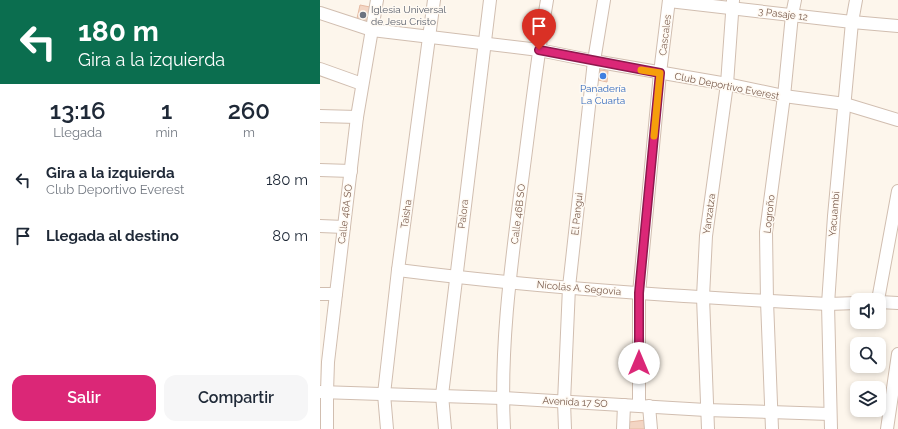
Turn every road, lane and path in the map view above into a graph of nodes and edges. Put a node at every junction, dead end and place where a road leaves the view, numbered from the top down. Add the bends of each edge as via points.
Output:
1 (377, 0) edge
2 (434, 0) edge
3 (490, 0) edge
4 (547, 0) edge
5 (604, 0) edge
6 (669, 0) edge
7 (795, 0) edge
8 (856, 0) edge
9 (733, 4) edge
10 (320, 13) edge
11 (792, 15) junction
12 (852, 22) junction
13 (898, 26) edge
14 (372, 30) junction
15 (430, 36) junction
16 (484, 44) junction
17 (539, 50) junction
18 (594, 61) junction
19 (320, 69) edge
20 (660, 73) junction
21 (362, 84) junction
22 (727, 84) junction
23 (784, 96) junction
24 (845, 104) junction
25 (320, 116) edge
26 (357, 117) junction
27 (898, 120) edge
28 (320, 170) edge
29 (351, 171) junction
30 (898, 191) edge
31 (896, 206) edge
32 (320, 226) edge
33 (344, 226) junction
34 (398, 270) junction
35 (455, 277) junction
36 (509, 282) junction
37 (569, 286) junction
38 (639, 293) junction
39 (880, 293) edge
40 (320, 294) edge
41 (336, 294) junction
42 (703, 297) junction
43 (767, 301) junction
44 (886, 302) edge
45 (850, 303) edge
46 (828, 304) junction
47 (898, 304) edge
48 (898, 354) edge
49 (324, 362) edge
50 (323, 392) edge
51 (384, 394) junction
52 (442, 395) junction
53 (502, 398) junction
54 (564, 402) junction
55 (624, 405) junction
56 (644, 406) junction
57 (706, 410) junction
58 (772, 411) junction
59 (830, 414) junction
60 (328, 429) edge
61 (387, 429) edge
62 (444, 429) edge
63 (504, 429) edge
64 (565, 429) edge
65 (623, 429) edge
66 (651, 429) edge
67 (708, 429) edge
68 (772, 429) edge
69 (831, 429) edge
70 (888, 429) edge

1 - 14 street, Calle 46A SO
2 - 15 street, Taisha
3 - 16 street, Palora
4 - 17 street, Calle 46B SO
5 - 18 street, El Pangui
6 - 9 street, 3 Pasaje 12
6 - 20 street, Cascales
7 - 11 street, Logroño
8 - 12 street, Yacuambi
9 - 11 street, 3 Pasaje 12
9 - 22 street, Yanzatza
10 - 14 street, Club Deportivo Everest
11 - 12 street, 3 Pasaje 12
11 - 23 street, Logroño
12 - 13 street, 3 Pasaje 12
12 - 24 street, Yacuambi
14 - 15 street, Club Deportivo Everest
14 - 21 street, Calle 46A SO
15 - 16 street, Club Deportivo Everest
15 - 34 street, Taisha
16 - 17 street, Club Deportivo Everest
16 - 35 street, Palora
17 - 18 street, Club Deportivo Everest
17 - 36 street, Calle 46B SO
18 - 20 street, Club Deportivo Everest
18 - 37 street, El Pangui
19 - 21 street
20 - 22 street, Club Deportivo Everest
20 - 38 street, Cascales
21 - 26 street, Calle 46A SO
22 - 23 street, Club Deportivo Everest
22 - 42 street, Yanzatza via 706,236
23 - 24 street, Club Deportivo Everest
23 - 43 street, Logroño via 766,232
24 - 27 street, Club Deportivo Everest
24 - 46 street, Yacuambi
25 - 26 street
26 - 29 street, Calle 46A SO
28 - 29 street
29 - 33 street, Calle 46A SO
30 - 31 street
31 - 39 street
32 - 33 street
33 - 41 street, Calle 46A SO
34 - 35 street, Nicolás A. Segovia
34 - 51 street, Taisha
35 - 36 street, Nicolás A. Segovia
35 - 52 street, Palora
36 - 37 street, Nicolás A. Segovia
36 - 53 street, Calle 46B SO
37 - 38 street, Nicolás A. Segovia
37 - 54 street, El Pangui
38 - 42 street, Nicolás A. Segovia
38 - 56 street, Cascales
40 - 41 street
41 - 49 street, Calle 46A SO
42 - 43 street, Nicolás A. Segovia
42 - 57 street, Yanzatza
43 - 46 street, Nicolás A. Segovia
43 - 58 street, Logroño
44 - 47 street
45 - 46 street, Nicolás A. Segovia
46 - 59 street, Yacuambi
48 - 70 street
49 - 50 street, Calle 46A SO
50 - 51 street, Avenida 17 SO
50 - 60 street, Calle 46A SO
51 - 52 street, Avenida 17 SO
51 - 61 street, Taisha
52 - 53 street, Avenida 17 SO
52 - 62 street, Palora
53 - 54 street, Avenida 17 SO
53 - 63 street, Calle 46B SO
54 - 55 street, Avenida 17 SO
54 - 64 street, El Pangui
55 - 56 street, Avenida 17 SO
55 - 65 street
56 - 57 street, Avenida 17 SO
56 - 66 street, Cascales
57 - 58 street, Avenida 17 SO
57 - 67 street, Yanzatza
58 - 59 street, Avenida 17 SO
58 - 68 street, Logroño
59 - 69 street, Yacuambi

